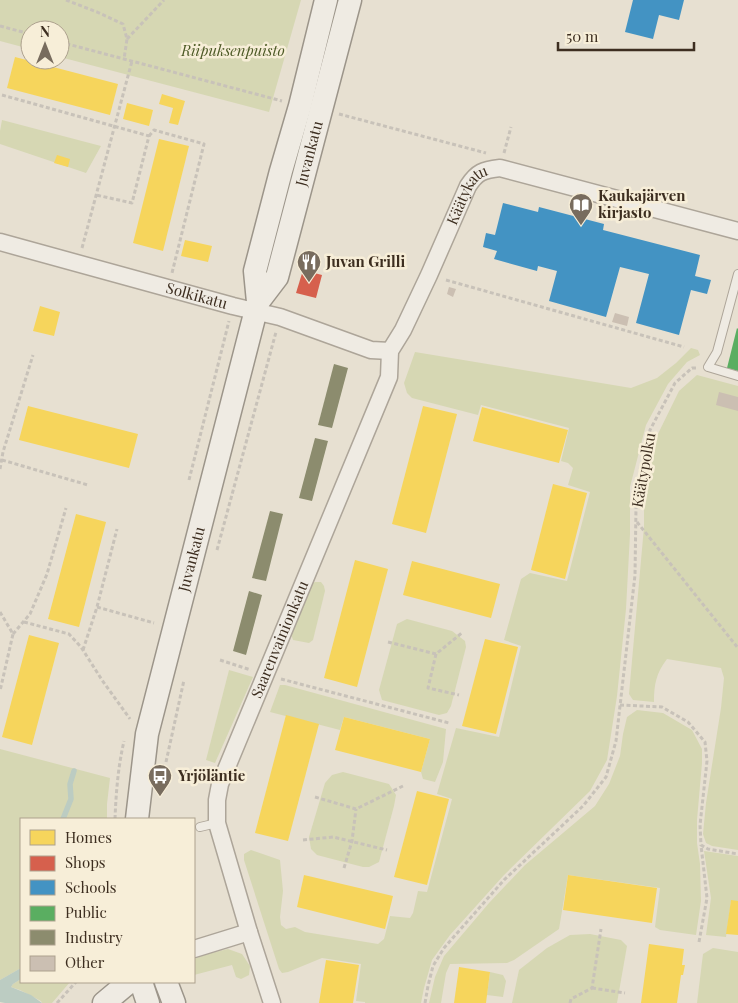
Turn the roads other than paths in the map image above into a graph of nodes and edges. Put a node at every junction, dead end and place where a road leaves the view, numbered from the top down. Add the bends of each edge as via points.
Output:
1 (326, 0) edge
2 (350, 0) edge
3 (738, 231) edge
4 (0, 242) edge
5 (738, 274) edge
6 (257, 306) junction
7 (390, 351) junction
8 (738, 376) edge
9 (137, 818) edge
10 (217, 823) junction
11 (200, 827) dead end
12 (249, 932) junction
13 (195, 949) edge
14 (166, 983) edge
15 (141, 987) edge
16 (104, 1003) edge
17 (126, 1003) edge
18 (174, 1003) edge
19 (272, 1003) edge

1 - 6 main road, Juvankatu via 255,271
2 - 6 main road, Juvankatu via 277,277
3 - 7 street, Käätykatu via 500,168 482,171 468,186 404,330
4 - 6 street, Solkikatu via 233,306
5 - 8 lane via 717,352 708,367
6 - 7 street, Solkikatu via 371,350
6 - 9 main road, Juvankatu via 147,734
7 - 10 street, Saarenvainionkatu via 389,376 220,784
10 - 11 lane
10 - 12 street, Saarenvainionkatu
12 - 13 street
12 - 19 street, Saarenvainionkatu
14 - 18 main road
15 - 16 main road
15 - 17 main road

